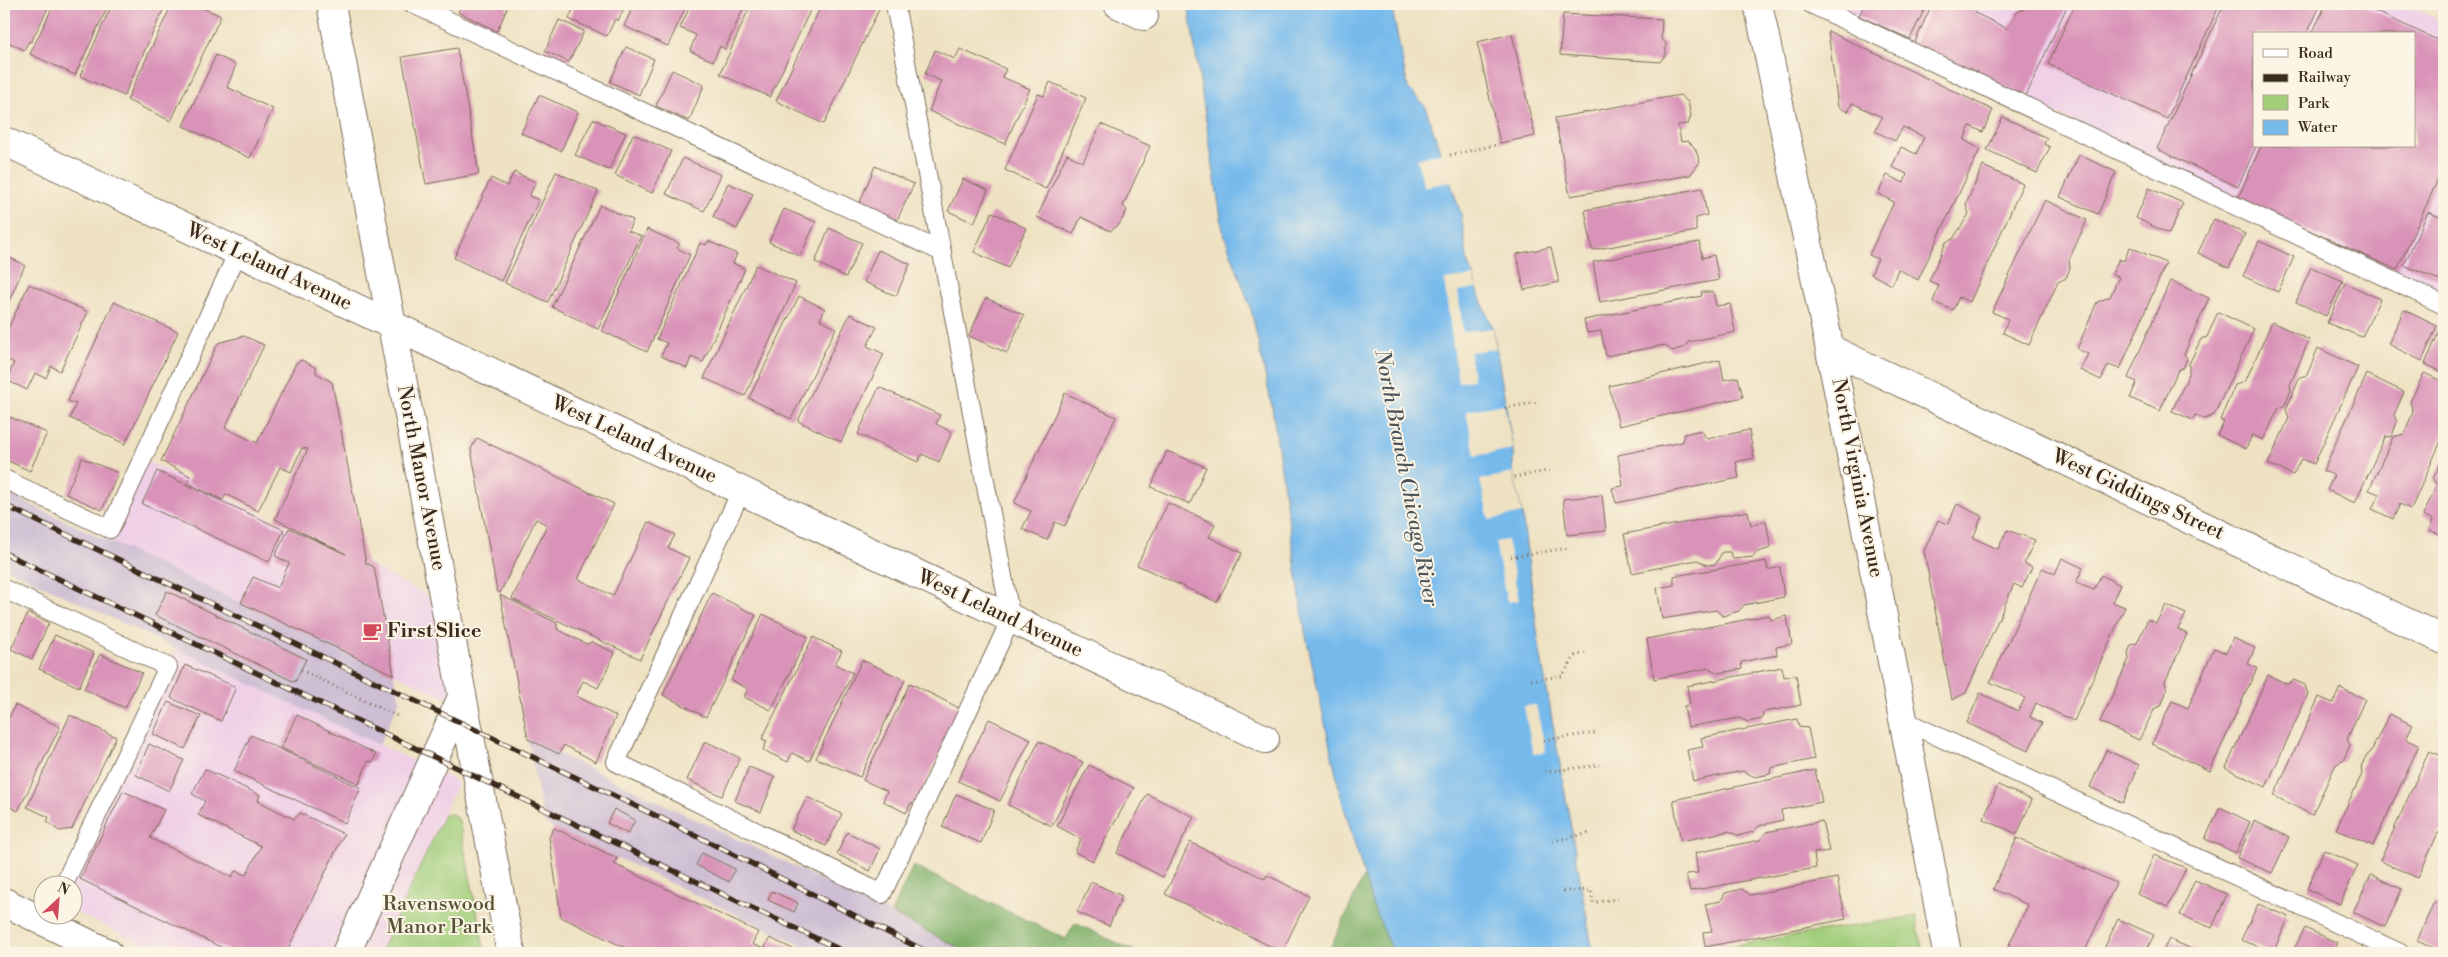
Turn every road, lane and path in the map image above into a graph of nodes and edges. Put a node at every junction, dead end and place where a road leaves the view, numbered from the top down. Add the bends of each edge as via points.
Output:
1 (331, 4) edge
2 (413, 4) edge
3 (895, 4) edge
4 (1118, 4) edge
5 (1758, 4) edge
6 (1811, 4) edge
7 (1144, 16) dead end
8 (4, 141) edge
9 (1496, 145) dead end
10 (1450, 155) dead end
11 (238, 252) junction
12 (942, 252) junction
13 (2444, 305) edge
14 (392, 325) junction
15 (1832, 350) junction
16 (1538, 402) dead end
17 (1505, 408) dead end
18 (1552, 470) dead end
19 (1514, 477) dead end
20 (4, 479) edge
21 (741, 491) junction
22 (1568, 548) dead end
23 (1510, 557) dead end
24 (4, 589) edge
25 (1011, 619) junction
26 (2444, 640) edge
27 (1585, 653) dead end
28 (301, 670) dead end
29 (1531, 680) dead end
30 (462, 696) junction
31 (399, 717) dead end
32 (1905, 721) junction
33 (1595, 732) dead end
34 (1265, 739) dead end
35 (1544, 740) dead end
36 (1600, 765) dead end
37 (1545, 772) dead end
38 (1590, 833) dead end
39 (1553, 842) dead end
40 (69, 874) edge
41 (1563, 891) dead end
42 (1621, 898) dead end
43 (4, 902) edge
44 (32, 913) edge
45 (58, 924) edge
46 (1632, 949) dead end
47 (108, 953) edge
48 (346, 953) edge
49 (511, 953) edge
50 (1614, 953) edge
51 (1947, 953) edge
52 (2400, 953) edge

1 - 14 street, North Manor Avenue
2 - 12 lane
3 - 12 lane
4 - 7 street
5 - 15 street, North Virginia Avenue
6 - 13 lane
8 - 11 street, West Leland Avenue
9 - 10 path
11 - 14 street, West Leland Avenue
11 - 20 lane via 110,529
12 - 25 lane
14 - 21 street, West Leland Avenue
14 - 30 street, North Manor Avenue
15 - 26 street, West Giddings Street
15 - 32 street, North Virginia Avenue
16 - 17 path
18 - 19 path
21 - 25 street, West Leland Avenue
21 - 25 lane via 616,762 882,894
22 - 23 path
24 - 40 lane via 168,667
25 - 34 street, West Leland Avenue
27 - 29 path via 1575,656 1562,676
28 - 31 path
30 - 48 street
30 - 49 street, North Manor Avenue
32 - 51 street, North Virginia Avenue
32 - 52 lane
33 - 35 path
36 - 37 path
38 - 39 path
41 - 42 path via 1591,890 1593,903
43 - 44 street
45 - 47 street
46 - 50 path

